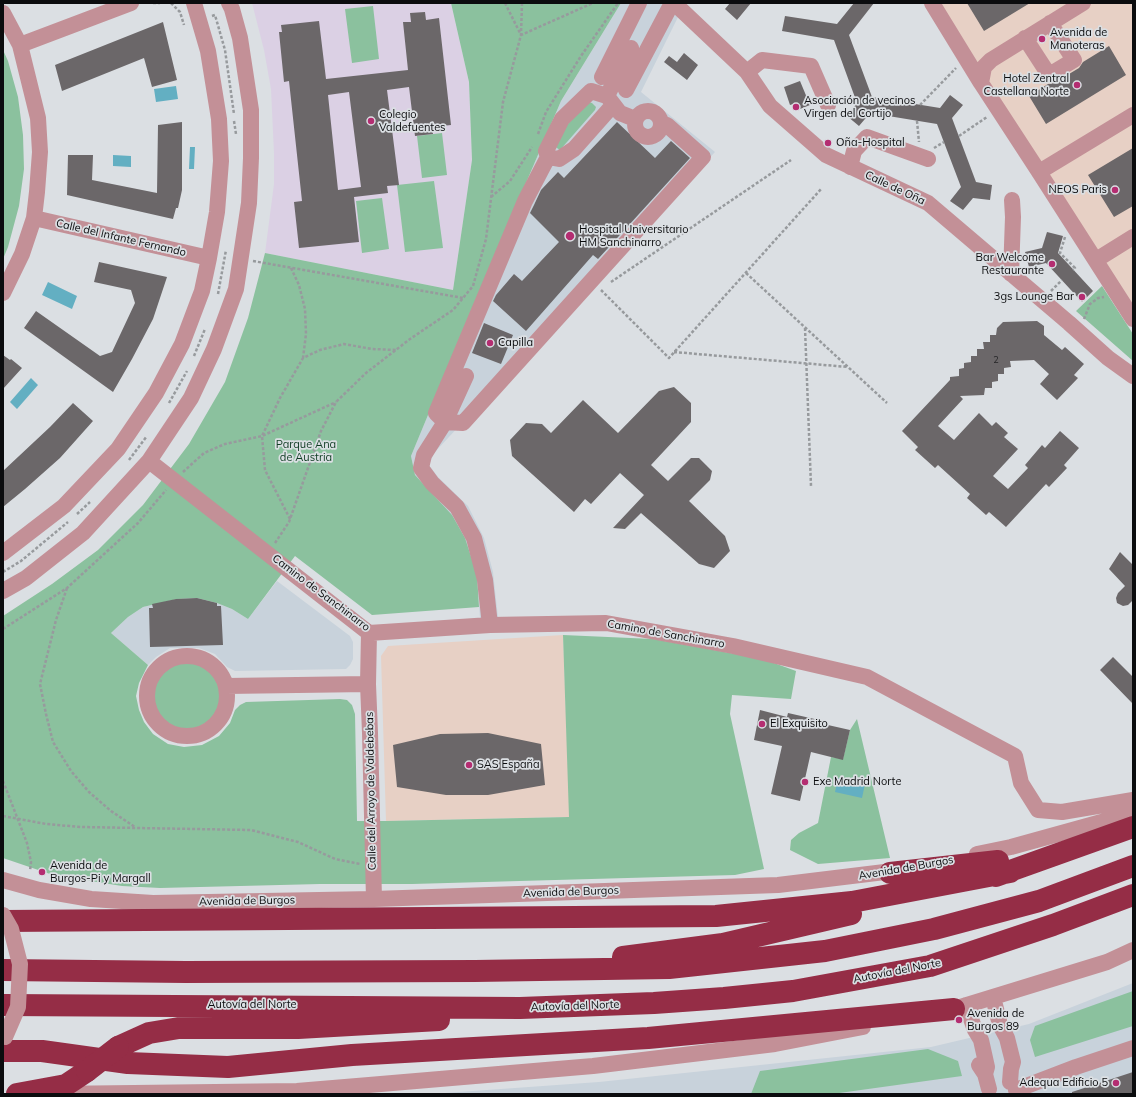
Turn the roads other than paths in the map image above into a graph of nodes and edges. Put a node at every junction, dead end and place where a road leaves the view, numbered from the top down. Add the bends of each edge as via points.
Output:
1 (131, 3) edge
2 (194, 3) edge
3 (229, 3) edge
4 (638, 3) edge
5 (932, 3) edge
6 (1083, 3) edge
7 (679, 5) edge
8 (3, 13) edge
9 (1050, 23) junction
10 (623, 35) junction
11 (1025, 38) junction
12 (20, 46) junction
13 (639, 49) junction
14 (965, 58) junction
15 (991, 60) junction
16 (747, 72) junction
17 (602, 77) dead end
18 (981, 83) junction
19 (626, 90) dead end
20 (610, 100) junction
21 (828, 105) dead end
22 (1133, 115) edge
23 (548, 157) junction
24 (928, 160) dead end
25 (850, 167) junction
26 (1039, 172) junction
27 (1012, 200) dead end
28 (34, 218) junction
29 (1133, 237) edge
30 (209, 258) junction
31 (1096, 260) junction
32 (1011, 274) junction
33 (3, 293) edge
34 (1133, 319) edge
35 (466, 376) dead end
36 (1133, 376) edge
37 (445, 422) junction
38 (149, 460) junction
39 (3, 553) edge
40 (3, 591) edge
41 (490, 625) junction
42 (369, 633) junction
43 (368, 684) junction
44 (226, 686) junction
45 (1133, 800) edge
46 (1133, 811) edge
47 (1133, 826) edge
48 (1133, 866) edge
49 (1010, 872) junction
50 (890, 873) junction
51 (3, 880) edge
52 (1133, 895) edge
53 (374, 899) junction
54 (3, 915) edge
55 (3, 921) edge
56 (1133, 950) edge
57 (3, 970) edge
58 (475, 972) junction
59 (992, 997) junction
60 (3, 1005) edge
61 (960, 1007) junction
62 (520, 1008) junction
63 (3, 1042) edge
64 (1133, 1048) edge
65 (1013, 1084) edge
66 (369, 1089) edge
67 (987, 1089) edge
68 (3, 1094) edge
69 (11, 1094) edge
70 (17, 1094) edge
71 (40, 1094) edge

1 - 12 street
2 - 30 street via 208,51 219,119 221,161
3 - 38 street via 240,38 251,110 250,203 236,289 214,349 192,398
4 - 10 street
5 - 14 street
6 - 9 street
7 - 13 street
7 - 16 street, Calle de Oña
8 - 12 street
9 - 11 street
9 - 11 street via 1074,60 1049,75
10 - 13 street
10 - 17 street
11 - 15 street
12 - 28 street via 38,118 40,152
13 - 19 street
13 - 20 street
14 - 15 street via 972,63
14 - 18 street
15 - 18 street via 984,67
16 - 21 street via 762,60 811,66
16 - 25 street, Calle de Oña via 770,106 826,155
18 - 26 street
20 - 23 street via 574,149 559,159
20 - 23 street via 591,91 562,119 546,151
20 - 37 street via 620,112 635,119 635,127 640,134 648,137 659,131 661,123 667,125 703,157 463,423
22 - 26 street
23 - 37 street via 525,201 436,413
24 - 25 street via 867,137 854,151
25 - 32 street, Calle de Oña via 928,202
26 - 31 street
27 - 32 street
28 - 30 street, Calle del Infante Fernando
28 - 33 street via 22,254
29 - 31 street
30 - 39 street via 202,291 182,344 156,393 118,448 64,506
31 - 34 street
32 - 36 street, Calle de Oña via 1075,328 1105,362
35 - 37 street
37 - 41 street via 424,455 421,468 457,508 474,538 485,580
38 - 40 street via 83,533 26,578
38 - 42 street, Camino de Sanchinarro
41 - 42 street, Camino de Sanchinarro
41 - 45 street, Camino de Sanchinarro via 606,623 733,646 867,677 1015,756 1021,783 1038,810 1062,812
42 - 43 street, Calle del Arroyo de Valdebebas
43 - 44 street
43 - 53 street, Calle del Arroyo de Valdebebas
44 - 44 street via 221,673 211,663 198,657 178,656 159,666 151,677 147,690 147,704 160,726 171,733 196,735 218,722 225,711 228,699
46 - 50 street, Avenida de Burgos via 1011,847
47 - 49 highway
47 - 50 highway via 1003,860
48 - 58 highway via 1039,901 934,929 825,951 669,968
49 - 55 highway via 852,902 716,916
49 - 58 highway via 919,898 723,944
50 - 53 street, Avenida de Burgos via 778,885
51 - 53 street, Avenida de Burgos via 39,890 91,899 153,903
52 - 62 highway, Autovía del Norte via 930,966 793,990 724,998
54 - 63 street, bridge via 11,929 20,964 18,1007
56 - 59 street via 1107,962
57 - 58 highway
59 - 61 street
59 - 65 street via 1014,1062
60 - 62 highway, Autovía del Norte
61 - 63 highway via 648,1038 352,1055 228,1067 128,1063 42,1051
61 - 66 street via 775,1044
61 - 67 street via 981,1040 987,1067
62 - 70 highway, bridge via 486,1018 298,1028 179,1028 149,1033 118,1047 66,1085
64 - 65 street
65 - 67 street via 1000,1080
66 - 71 street
68 - 69 street

